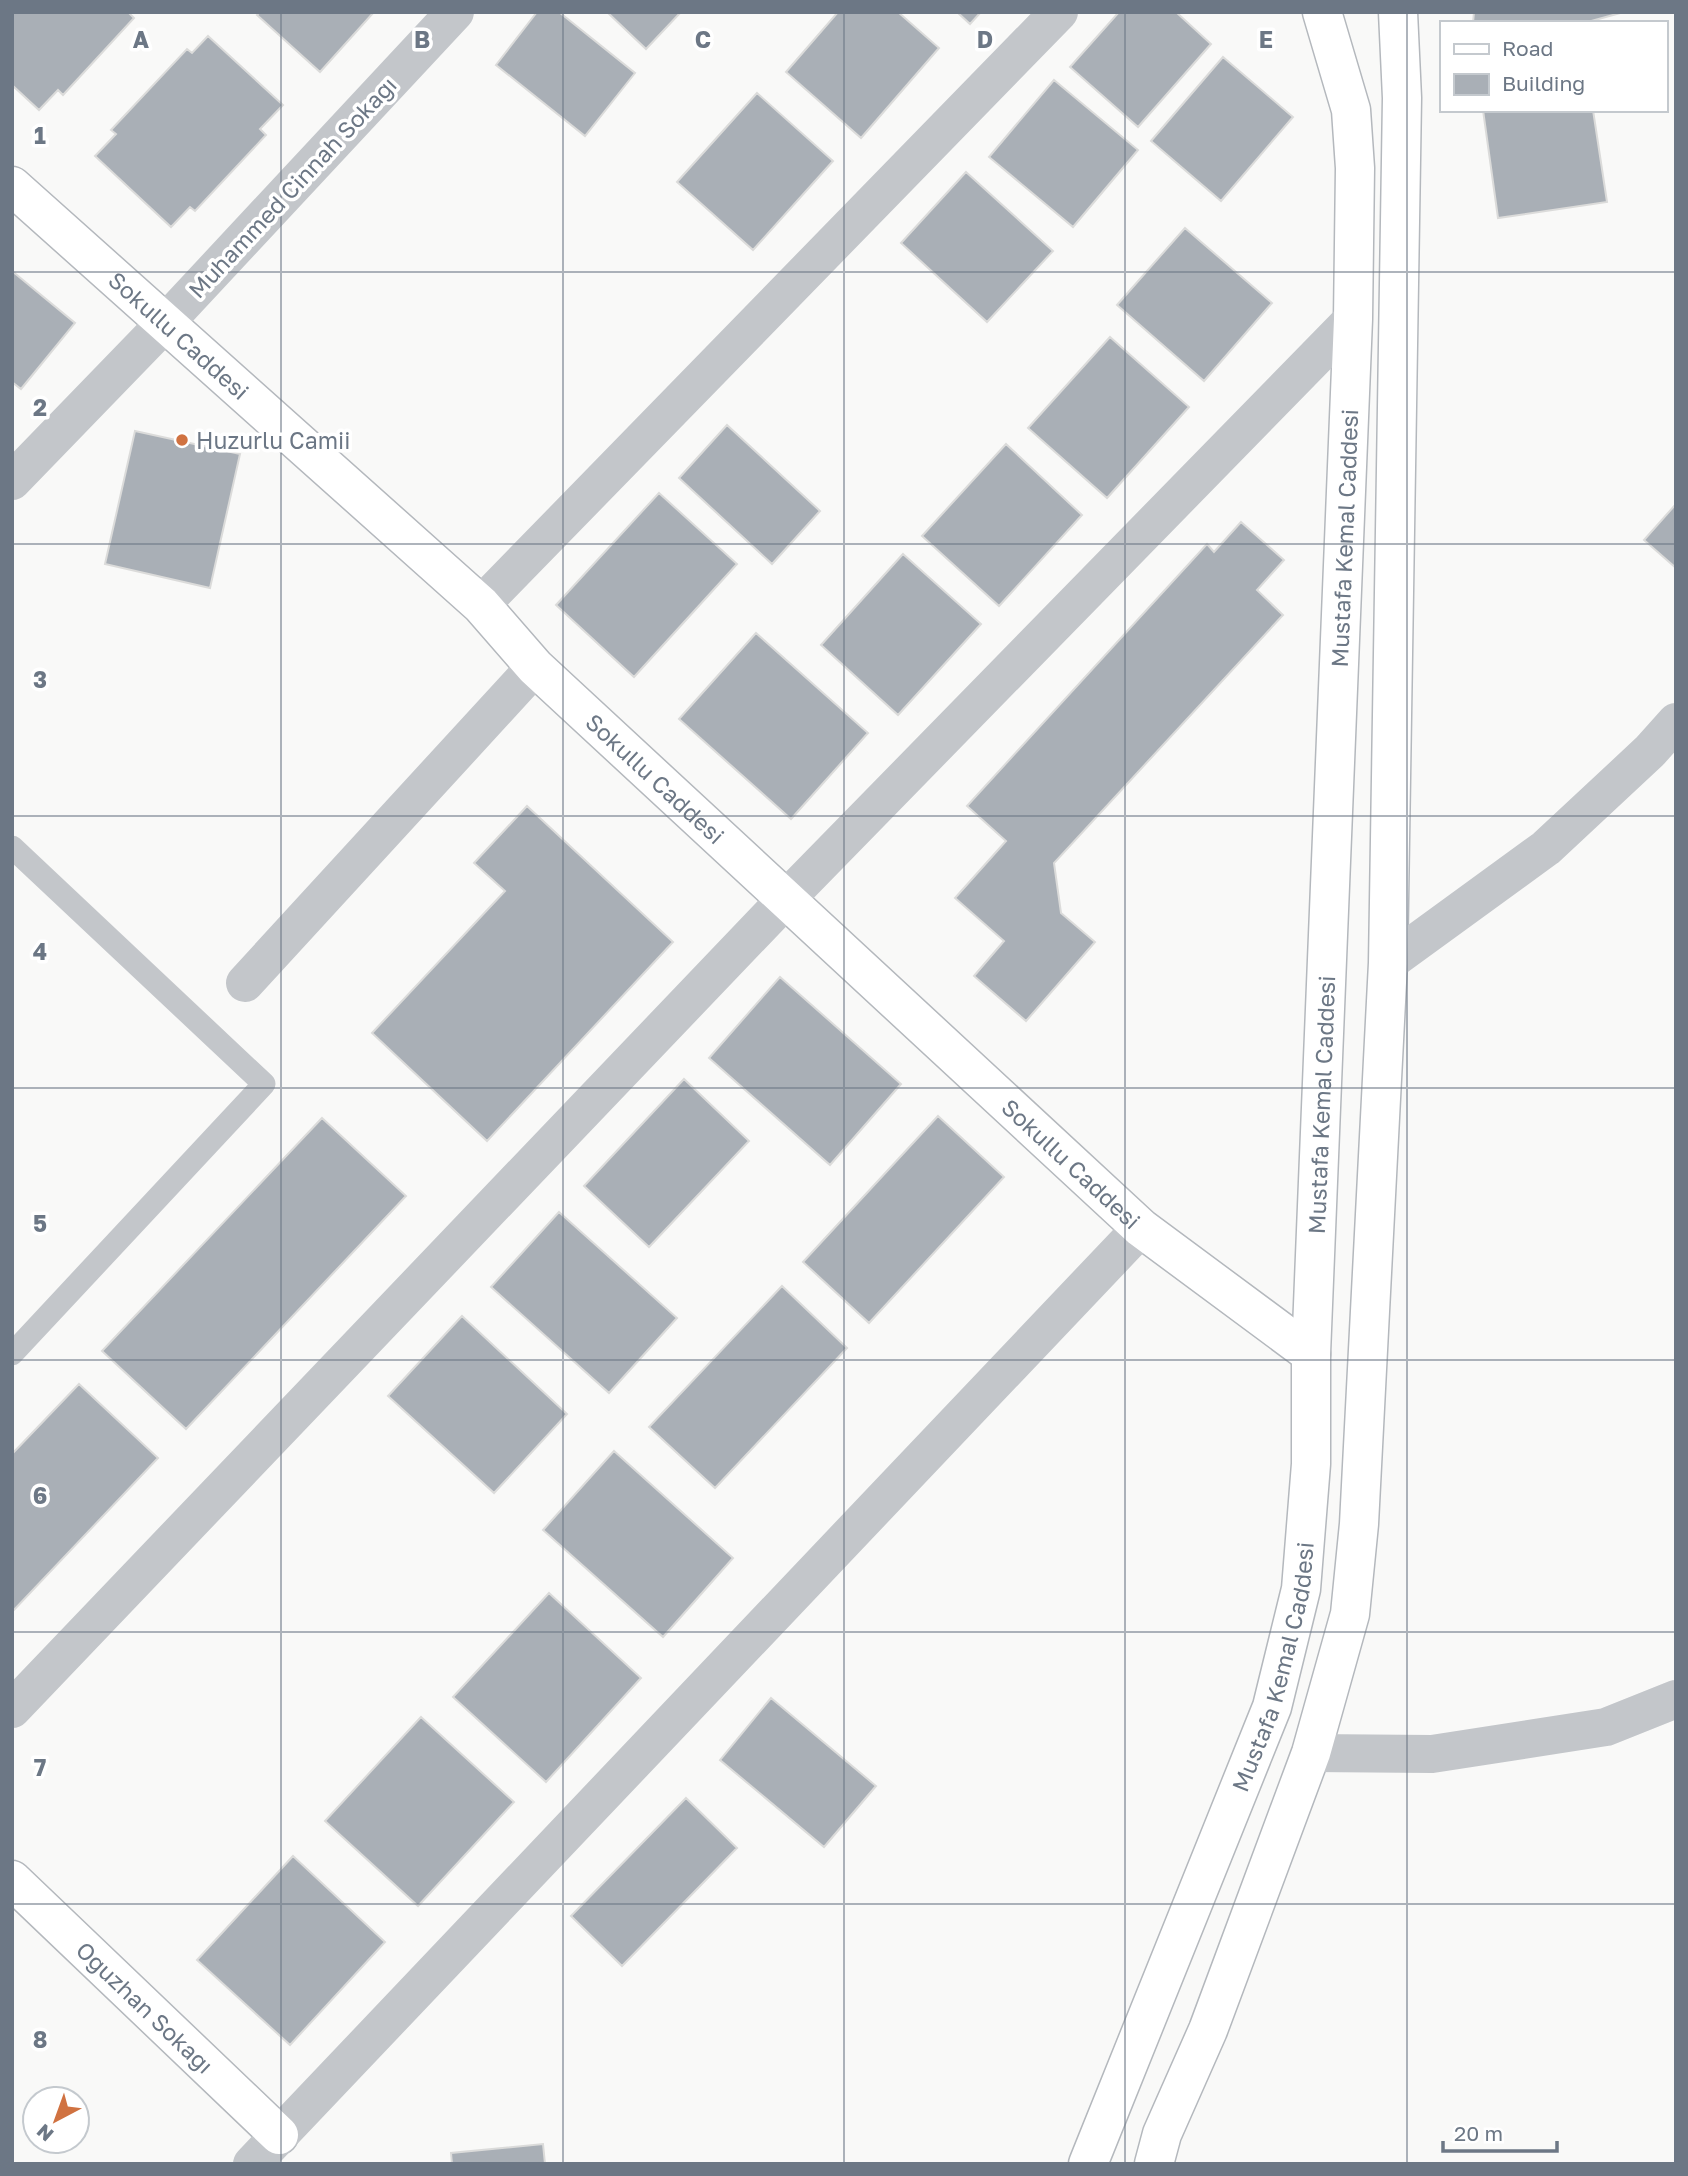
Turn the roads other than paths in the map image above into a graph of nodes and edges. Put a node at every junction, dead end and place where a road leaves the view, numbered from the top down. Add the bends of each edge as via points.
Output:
1 (455, 12) edge
2 (1059, 12) edge
3 (1322, 12) edge
4 (1398, 12) edge
5 (12, 186) edge
6 (1353, 320) junction
7 (166, 322) junction
8 (12, 481) edge
9 (481, 605) junction
10 (535, 667) junction
11 (1676, 722) edge
12 (12, 847) edge
13 (787, 898) junction
14 (1388, 963) junction
15 (246, 983) dead end
16 (1141, 1228) junction
17 (12, 1354) edge
18 (1311, 1354) junction
19 (1676, 1699) edge
20 (12, 1709) edge
21 (1311, 1753) junction
22 (12, 1880) edge
23 (279, 2135) junction
24 (252, 2164) edge
25 (1088, 2164) edge
26 (1154, 2164) edge

1 - 7 street, Muhammed Cinnah Sokağı
2 - 9 street
3 - 6 main road, Mustafa Kemal Caddesi via 1351,110
4 - 14 main road, Mustafa Kemal Caddesi via 1402,98
5 - 7 main road, Sokullu Caddesi
6 - 13 street
6 - 18 main road, Mustafa Kemal Caddesi
7 - 8 street, Muhammed Cinnah Sokağı
7 - 9 main road, Sokullu Caddesi
9 - 10 main road, Sokullu Caddesi
10 - 13 main road, Sokullu Caddesi
10 - 15 street
11 - 14 street via 1546,848
12 - 17 lane via 264,1084
13 - 16 main road, Sokullu Caddesi
13 - 20 street
14 - 21 main road, Mustafa Kemal Caddesi via 1359,1524 1350,1614
16 - 18 main road, Sokullu Caddesi
16 - 23 street
18 - 25 main road, Mustafa Kemal Caddesi via 1311,1464 1301,1589 1272,1707
19 - 21 street via 1606,1727 1446,1752
21 - 26 main road, Mustafa Kemal Caddesi via 1208,2030 1161,2134
22 - 23 main road, Oğuzhan Sokağı
23 - 24 street

